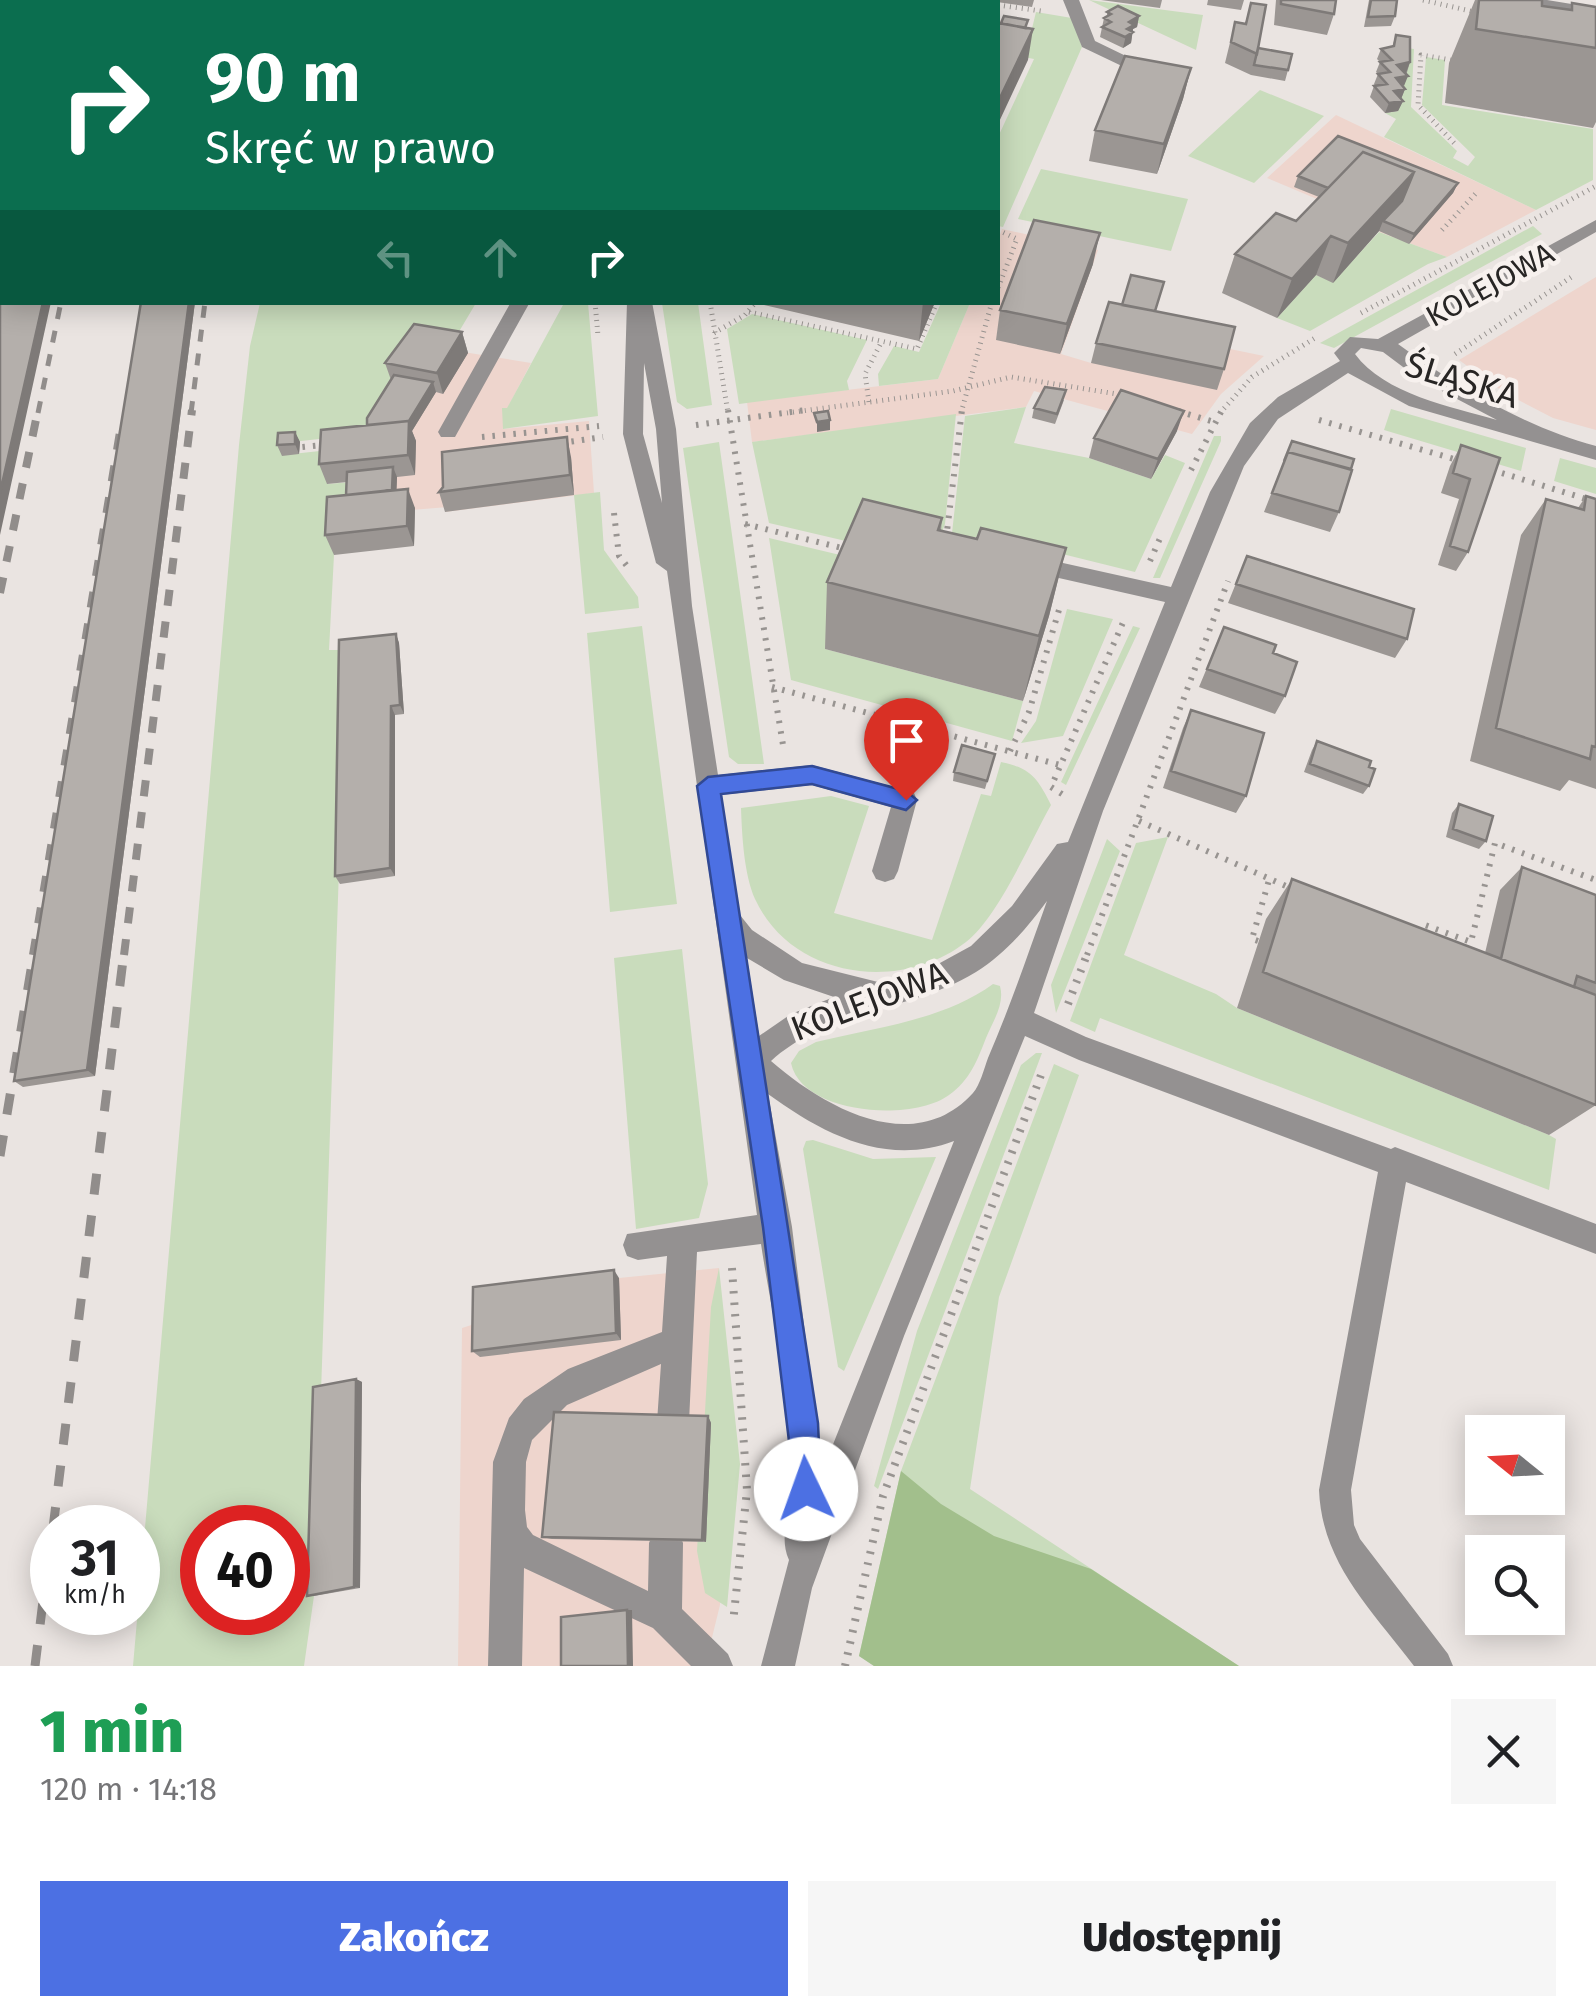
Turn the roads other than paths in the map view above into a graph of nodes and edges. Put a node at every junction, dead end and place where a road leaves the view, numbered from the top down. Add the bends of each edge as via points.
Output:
1 (1071, 0) edge
2 (1520, 0) edge
3 (1596, 13) edge
4 (1167, 80) edge
5 (1596, 225) edge
6 (519, 305) edge
7 (640, 305) edge
8 (641, 305) edge
9 (1390, 349) junction
10 (1352, 368) junction
11 (448, 432) dead end
12 (1553, 441) junction
13 (1596, 454) edge
14 (1011, 560) edge
15 (1178, 597) junction
16 (681, 606) junction
17 (708, 786) junction
18 (1086, 824) junction
19 (885, 871) dead end
20 (728, 920) junction
21 (883, 994) junction
22 (1018, 1020) junction
23 (751, 1062) junction
24 (986, 1095) junction
25 (1395, 1161) junction
26 (777, 1227) junction
27 (683, 1240) junction
28 (1596, 1240) edge
29 (638, 1245) dead end
30 (678, 1342) junction
31 (674, 1422) edge
32 (508, 1524) junction
33 (666, 1543) edge
34 (795, 1588) junction
35 (665, 1616) junction
36 (505, 1666) edge
37 (716, 1666) edge
38 (778, 1666) edge
39 (1436, 1666) edge

1 - 4 street via 1088,44
2 - 3 street
5 - 9 street, KOLEJOWA
6 - 11 street
7 - 16 street via 633,434
8 - 16 street via 666,429
9 - 10 street via 1351,344 1344,353
9 - 10 street, KOLEJOWA via 1400,366 1392,376 1375,378
9 - 12 street, ŚLĄSKA
10 - 12 street, ŚLĄSKA via 1395,395
10 - 15 street, KOLEJOWA via 1290,396 1256,428 1232,468
12 - 13 street, ŚLĄSKA
14 - 15 street
15 - 18 street, KOLEJOWA
16 - 17 street
17 - 19 street via 812,775 906,800
17 - 20 street
18 - 21 street, KOLEJOWA via 1003,935 948,972
18 - 22 street, KOLEJOWA
20 - 21 street via 740,938 781,966 832,986
20 - 23 street
21 - 23 street, KOLEJOWA via 796,1022
22 - 24 street, KOLEJOWA
22 - 25 street
23 - 24 street, KOLEJOWA via 801,1106 863,1133 926,1137 968,1119
23 - 26 street
24 - 34 street, KOLEJOWA
25 - 28 street
25 - 39 street via 1335,1490 1337,1525 1348,1551
26 - 27 street
26 - 34 street via 806,1472
27 - 29 street
27 - 30 street
30 - 31 street
30 - 32 street via 555,1393 532,1414 511,1453
32 - 35 street via 512,1540 528,1553
32 - 36 street
33 - 35 street
34 - 38 street, KOLEJOWA
35 - 37 street

